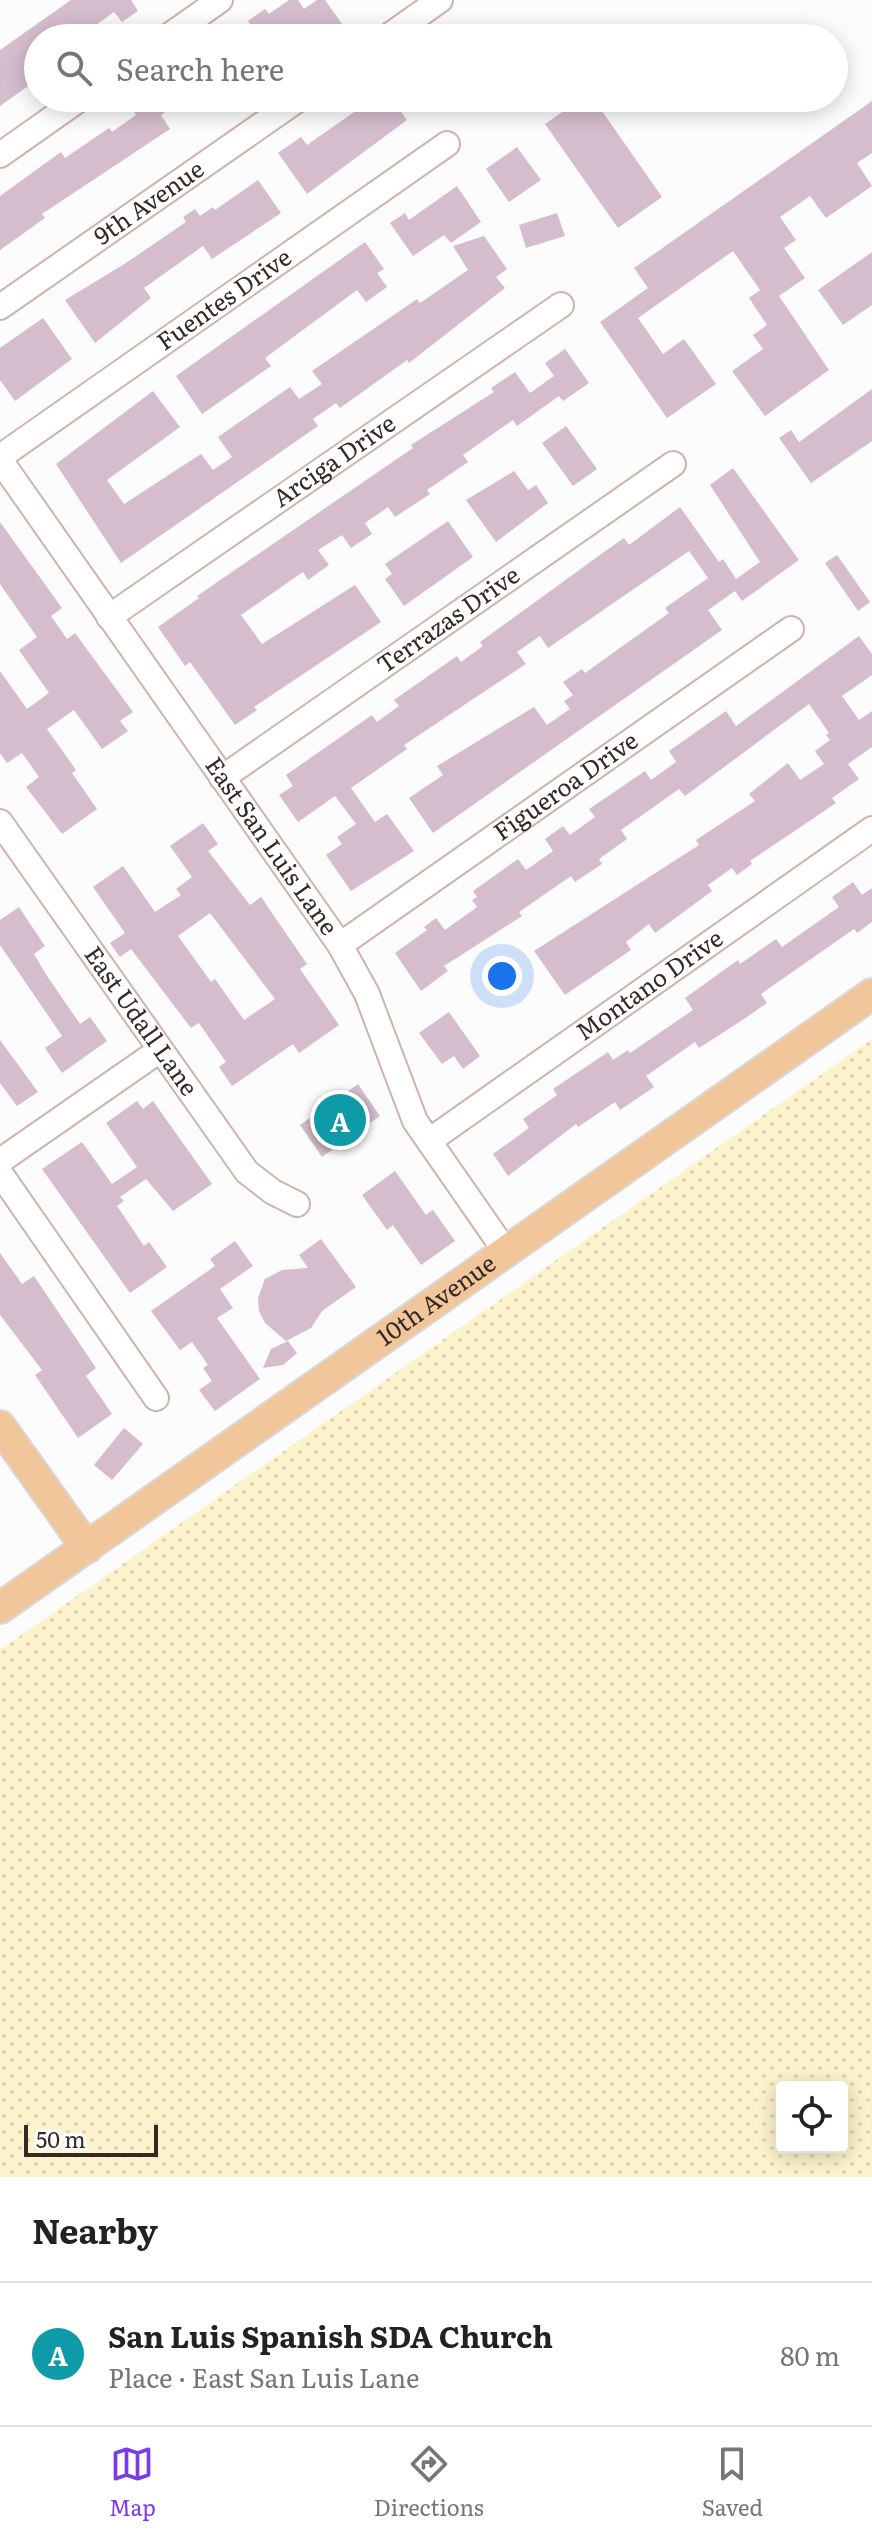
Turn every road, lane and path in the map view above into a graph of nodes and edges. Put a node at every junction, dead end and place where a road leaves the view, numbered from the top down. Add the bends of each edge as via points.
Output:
1 (220, 0) edge
2 (440, 0) edge
3 (186, 24) edge
4 (406, 24) edge
5 (61, 112) edge
6 (280, 112) edge
7 (447, 144) dead end
8 (0, 155) edge
9 (561, 305) dead end
10 (0, 307) edge
11 (0, 458) edge
12 (673, 464) dead end
13 (109, 617) junction
14 (791, 629) dead end
15 (222, 778) junction
16 (0, 822) edge
17 (872, 829) edge
18 (340, 945) junction
19 (872, 994) edge
20 (160, 1050) junction
21 (429, 1141) junction
22 (0, 1161) edge
23 (0, 1173) edge
24 (297, 1204) dead end
25 (506, 1252) junction
26 (156, 1398) dead end
27 (0, 1426) edge
28 (87, 1548) junction
29 (0, 1608) edge

1 - 3 street
2 - 4 street
5 - 8 street
6 - 10 street, 9th Avenue
7 - 11 street, Fuentes Drive
9 - 13 street, Arciga Drive
11 - 13 street, East San Luis Lane
12 - 15 street, Terrazas Drive
13 - 15 street, East San Luis Lane
14 - 18 street, Figueroa Drive
15 - 18 street, East San Luis Lane
16 - 20 street, East Udall Lane
17 - 21 street, Montano Drive
18 - 21 street, East San Luis Lane via 367,994 401,1092
19 - 25 main road, 10th Avenue
20 - 22 street
20 - 24 street, East Udall Lane via 247,1172
21 - 25 street, East San Luis Lane
23 - 26 street
25 - 28 main road, 10th Avenue
27 - 28 main road
28 - 29 main road, 10th Avenue

